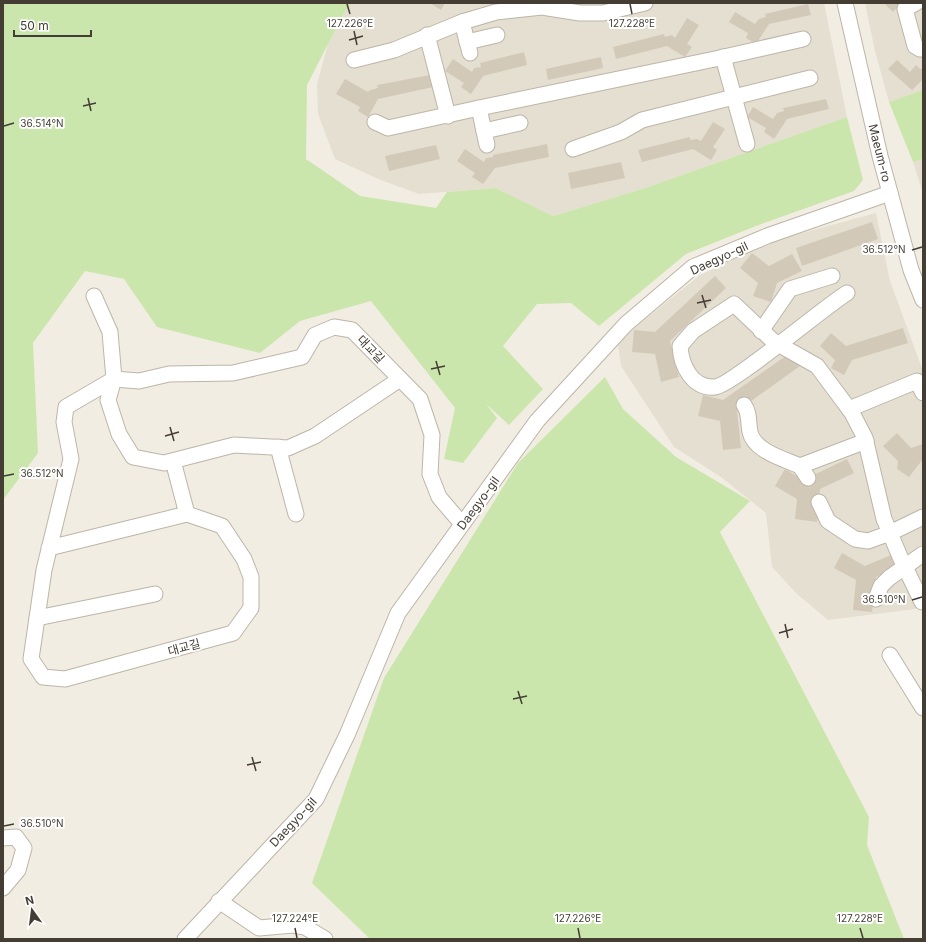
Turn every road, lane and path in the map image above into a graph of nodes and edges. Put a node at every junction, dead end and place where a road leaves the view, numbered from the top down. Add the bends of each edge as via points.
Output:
1 (645, 3) edge
2 (845, 3) edge
3 (916, 3) edge
4 (462, 22) junction
5 (427, 35) junction
6 (497, 35) dead end
7 (803, 39) dead end
8 (923, 48) edge
9 (723, 58) junction
10 (354, 60) dead end
11 (810, 78) dead end
12 (734, 97) junction
13 (478, 108) junction
14 (448, 116) junction
15 (376, 122) dead end
16 (520, 123) dead end
17 (747, 144) dead end
18 (573, 149) dead end
19 (890, 193) junction
20 (832, 276) dead end
21 (847, 293) dead end
22 (94, 296) dead end
23 (923, 300) edge
24 (761, 331) junction
25 (778, 344) junction
26 (114, 379) junction
27 (400, 379) junction
28 (923, 393) edge
29 (744, 405) dead end
30 (849, 409) junction
31 (866, 441) junction
32 (278, 448) junction
33 (173, 461) junction
34 (819, 502) dead end
35 (187, 514) junction
36 (296, 514) dead end
37 (923, 516) edge
38 (462, 524) junction
39 (890, 533) junction
40 (49, 548) junction
41 (922, 557) edge
42 (904, 566) junction
43 (155, 594) dead end
44 (876, 599) dead end
45 (922, 602) edge
46 (37, 618) junction
47 (890, 655) dead end
48 (923, 708) edge
49 (3, 838) edge
50 (3, 888) edge
51 (219, 901) junction
52 (289, 933) edge
53 (185, 939) edge
54 (325, 939) edge

1 - 4 street via 603,13 530,8 496,12
2 - 19 street, Maeum-ro
3 - 8 street via 905,8 916,46
4 - 5 street
4 - 6 street via 468,48
5 - 10 street via 394,50
5 - 14 street
7 - 9 street
9 - 12 street
9 - 13 street
11 - 12 street
12 - 17 street
12 - 18 street via 642,120 622,132
13 - 14 street
13 - 16 street via 485,138
14 - 15 street via 388,128
19 - 23 street, Maeum-ro via 911,270
19 - 38 street, Daegyo-gil via 766,236 693,267 626,324 537,421
20 - 24 street via 790,289
21 - 25 street
22 - 26 street via 110,332
24 - 25 street
24 - 25 street via 734,304 693,331 680,346 681,359 691,377 701,385 731,387
25 - 30 street via 817,366
26 - 27 street, 대교길 via 139,381 169,374 233,373 302,357 315,335 334,327 352,330
26 - 33 street via 108,400 119,434 132,457 164,463
26 - 40 street, 대교길 via 66,407 64,422 71,459
27 - 32 street via 315,436 288,448
27 - 38 street, 대교길 via 420,399 432,435 430,474 439,497
28 - 30 street via 917,381
29 - 31 street via 748,411 750,435 756,444 804,472
30 - 31 street
31 - 39 street via 884,519
32 - 33 street via 234,445
32 - 36 street
33 - 35 street
34 - 39 street via 828,521 855,539 868,541
35 - 40 street
35 - 46 street, 대교길 via 222,526 244,558 251,578 251,608 234,633 64,679 43,677 31,660
37 - 39 street
38 - 51 street, Daegyo-gil via 398,613 347,735 316,799
39 - 42 street
40 - 46 street, 대교길
41 - 42 street
42 - 44 street via 881,586
42 - 45 street
43 - 46 street
47 - 48 street
49 - 50 street via 16,837 24,848 18,870
51 - 52 street via 259,928
51 - 53 street, Daegyo-gil
52 - 54 street via 293,925 305,927

